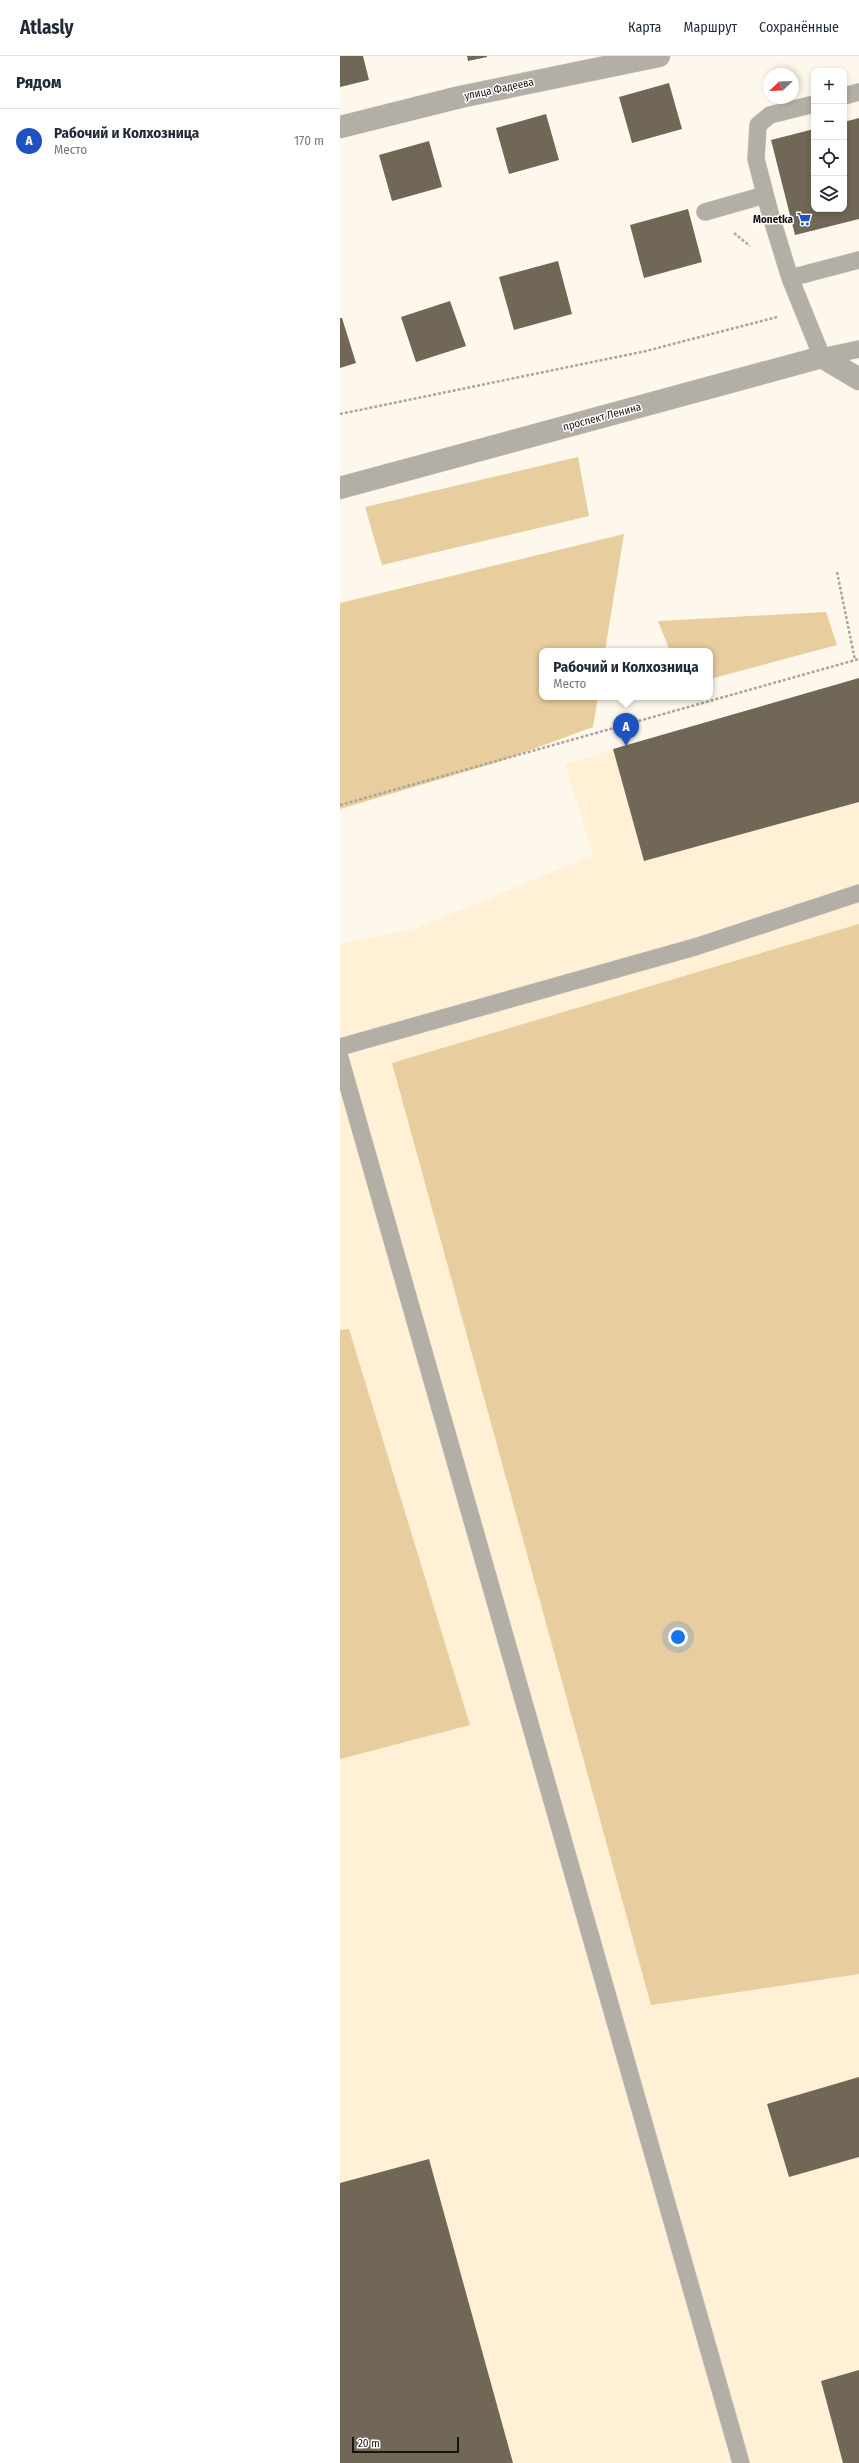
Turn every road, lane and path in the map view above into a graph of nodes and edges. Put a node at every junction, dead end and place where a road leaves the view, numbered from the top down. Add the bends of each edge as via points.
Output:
1 (659, 56) edge
2 (859, 92) edge
3 (847, 95) edge
4 (811, 105) edge
5 (340, 127) edge
6 (765, 195) junction
7 (705, 212) joint
8 (859, 260) edge
9 (789, 277) junction
10 (802, 310) junction
11 (859, 349) edge
12 (822, 357) junction
13 (859, 378) edge
14 (340, 414) edge
15 (340, 488) edge
16 (837, 572) dead end
17 (859, 659) edge
18 (855, 660) junction
19 (713, 700) edge
20 (713, 700) edge
21 (340, 805) edge
22 (859, 893) edge
23 (340, 1047) edge
24 (340, 1058) edge
25 (741, 2463) edge

1 - 5 street, улица Фадеева via 460,97
2 - 3 lane
4 - 6 lane via 770,116 758,125 756,159
6 - 7 lane
6 - 9 lane
7 - 9 path
8 - 9 lane
9 - 10 lane
10 - 12 lane
10 - 14 path via 646,352
11 - 12 lane
12 - 13 street
12 - 15 street, проспект Ленина
16 - 18 path
17 - 18 path
18 - 20 path
19 - 21 path
22 - 23 lane via 695,947
24 - 25 lane

